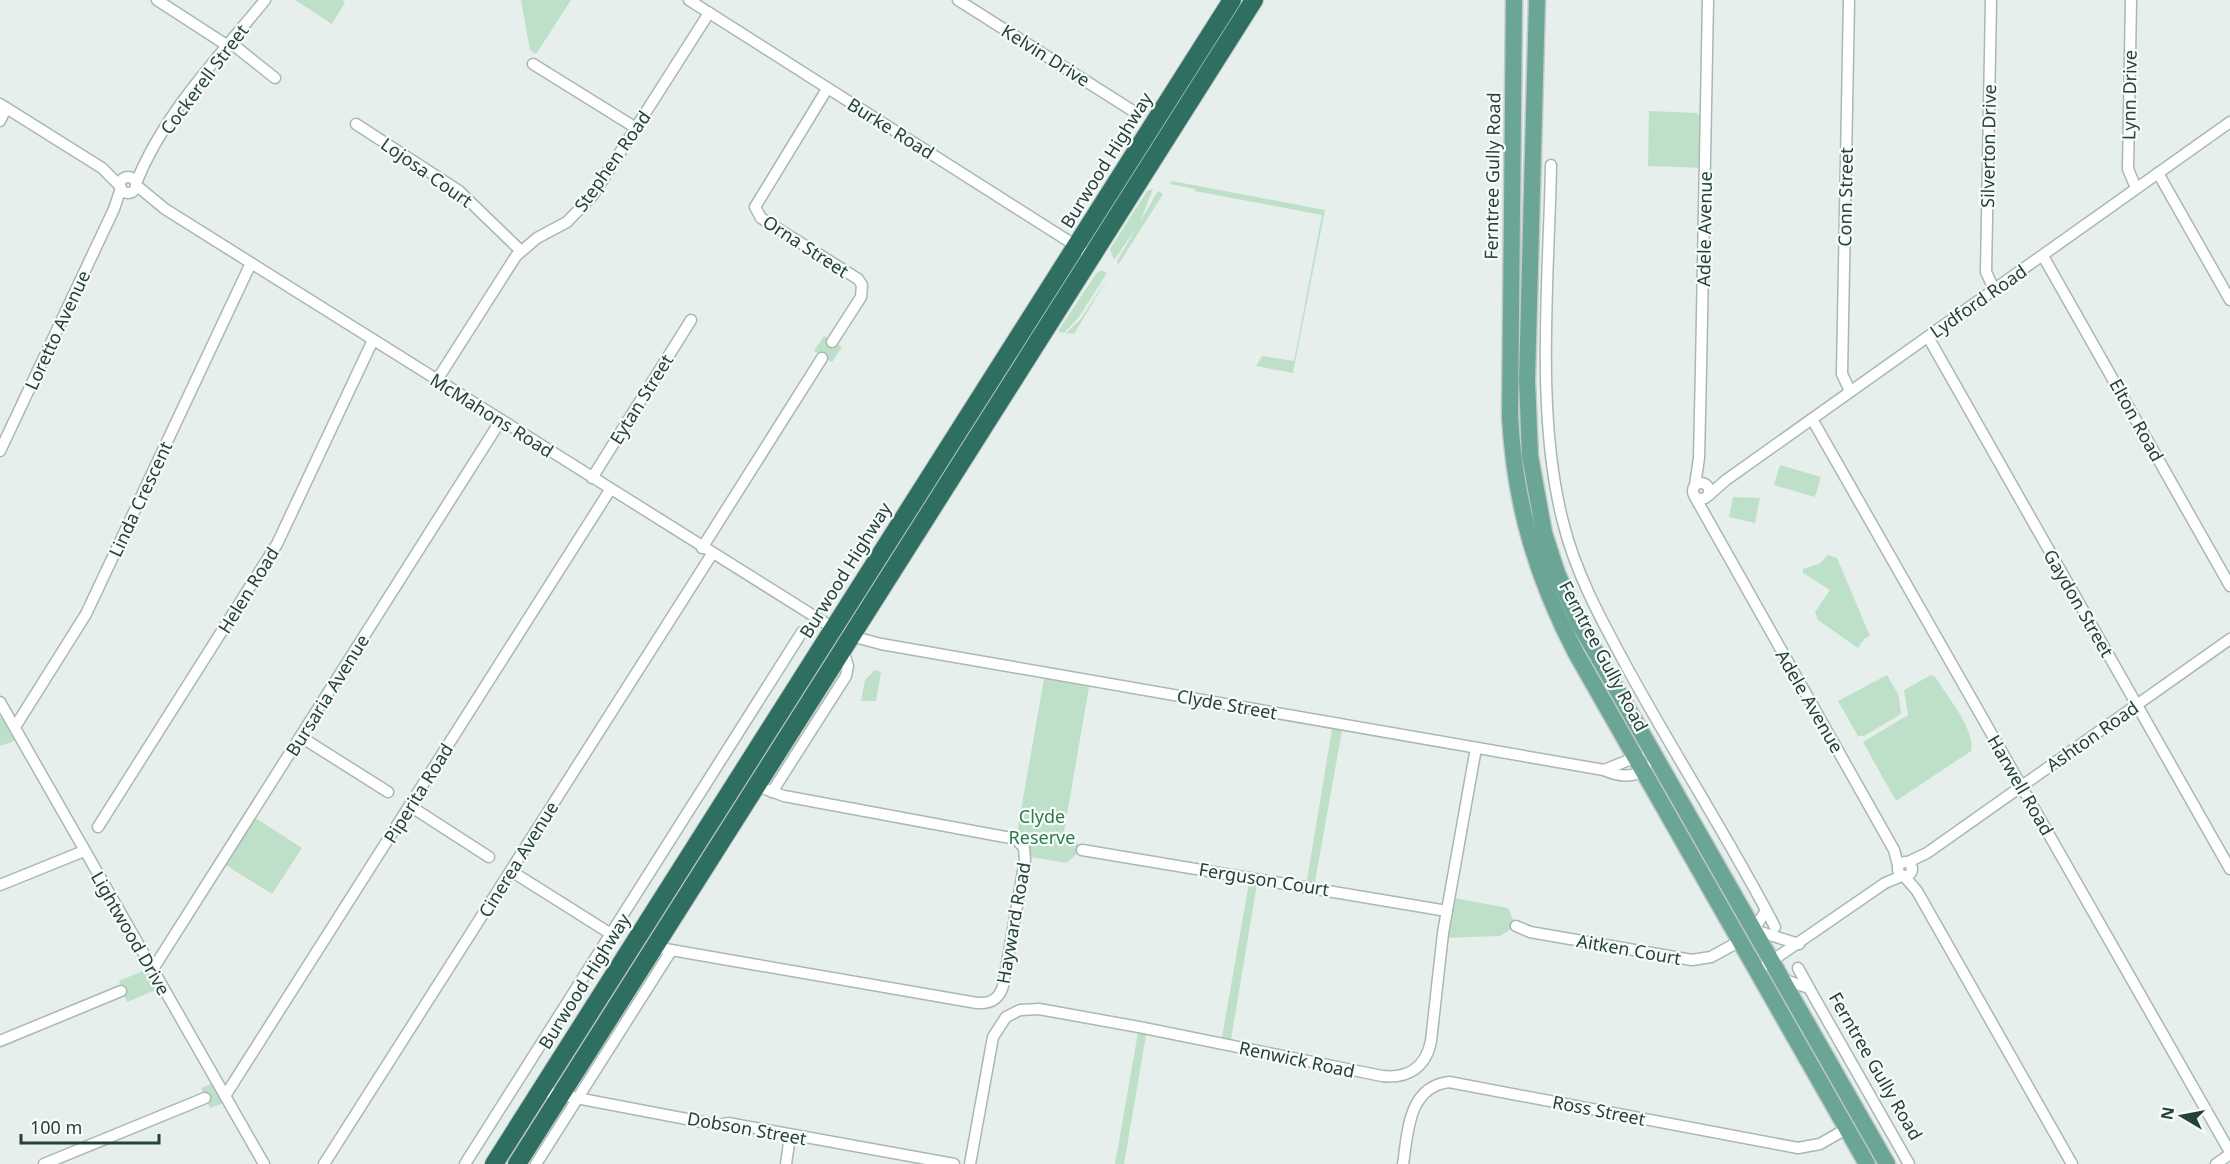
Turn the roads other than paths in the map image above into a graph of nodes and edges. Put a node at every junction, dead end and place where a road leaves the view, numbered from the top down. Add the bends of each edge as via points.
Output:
1 (157, 0) edge
2 (265, 0) edge
3 (689, 0) edge
4 (958, 0) edge
5 (1232, 0) edge
6 (1254, 0) edge
7 (1514, 0) edge
8 (1537, 0) edge
9 (1708, 0) edge
10 (1849, 0) edge
11 (1991, 0) edge
12 (2131, 0) edge
13 (709, 13) junction
14 (229, 44) junction
15 (533, 64) dead end
16 (275, 78) dead end
17 (827, 89) junction
18 (3, 106) edge
19 (1133, 111) dead end
20 (0, 121) edge
21 (2230, 122) edge
22 (356, 124) dead end
23 (636, 128) junction
24 (1551, 165) dead end
25 (2158, 173) junction
26 (1531, 175) junction
27 (128, 185) junction
28 (2136, 188) junction
29 (1550, 190) junction
30 (1510, 237) junction
31 (1530, 238) junction
32 (1076, 246) junction
33 (521, 250) junction
34 (1092, 256) junction
35 (2043, 256) junction
36 (250, 263) junction
37 (1994, 289) junction
38 (2230, 300) edge
39 (691, 320) dead end
40 (1928, 337) junction
41 (373, 340) junction
42 (832, 342) dead end
43 (1547, 357) junction
44 (822, 358) dead end
45 (437, 380) junction
46 (1527, 380) junction
47 (1850, 391) junction
48 (1812, 419) junction
49 (501, 420) junction
50 (1528, 434) junction
51 (1550, 449) junction
52 (0, 451) edge
53 (592, 478) junction
54 (610, 490) junction
55 (1703, 491) junction
56 (707, 551) junction
57 (2230, 586) edge
58 (833, 628) junction
59 (802, 632) dead end
60 (2229, 639) edge
61 (847, 643) junction
62 (1641, 692) junction
63 (0, 702) edge
64 (2137, 705) junction
65 (1635, 720) junction
66 (15, 727) junction
67 (301, 736) junction
68 (1476, 748) junction
69 (1657, 759) junction
70 (1639, 763) junction
71 (1683, 766) junction
72 (1604, 770) junction
73 (2022, 786) junction
74 (764, 789) junction
75 (388, 792) dead end
76 (410, 806) junction
77 (98, 827) dead end
78 (1082, 850) dead end
79 (84, 851) junction
80 (489, 857) dead end
81 (1905, 869) junction
82 (2230, 869) edge
83 (511, 871) junction
84 (0, 885) edge
85 (1766, 910) junction
86 (1447, 911) junction
87 (1516, 926) dead end
88 (1775, 927) dead end
89 (1754, 930) junction
90 (611, 934) junction
91 (1740, 941) junction
92 (1799, 944) junction
93 (663, 949) junction
94 (1772, 962) junction
95 (1798, 968) dead end
96 (153, 969) junction
97 (1757, 971) junction
98 (1782, 979) junction
99 (1809, 988) junction
100 (122, 991) dead end
101 (0, 1041) edge
102 (540, 1091) junction
103 (225, 1096) junction
104 (569, 1097) junction
105 (206, 1098) dead end
106 (1846, 1129) junction
107 (790, 1136) junction
108 (2230, 1153) edge
109 (908, 1160) edge
110 (44, 1164) edge
111 (264, 1164) edge
112 (324, 1164) edge
113 (465, 1164) edge
114 (494, 1164) edge
115 (517, 1164) edge
116 (536, 1164) edge
117 (786, 1164) edge
118 (954, 1164) edge
119 (970, 1164) edge
120 (1403, 1164) edge
121 (1867, 1164) edge
122 (1887, 1164) edge
123 (1909, 1164) edge
124 (2072, 1164) edge
125 (2216, 1164) edge

1 - 14 street
2 - 14 street, Cockerell Street
3 - 13 street, Burke Road
4 - 19 street, Kelvin Drive
5 - 32 highway, Burwood Highway
6 - 34 highway
7 - 30 main road, Ferntree Gully Road
8 - 26 main road, Ferntree Gully Road
9 - 55 street, Adele Avenue via 1699,458
10 - 47 street, Conn Street via 1842,374
11 - 37 street, Silverton Drive via 1986,272
12 - 28 street, Lynn Drive via 2128,169
13 - 17 street, Burke Road
13 - 23 street, Stephen Road
14 - 16 street
14 - 27 street, Cockerell Street via 188,93
15 - 23 street
17 - 32 street, Burke Road
17 - 42 street, Orna Street via 750,212 868,286
18 - 20 street
18 - 27 street, McMahons Road
21 - 25 street, Lydford Road
22 - 33 street, Lojosa Court via 459,191
23 - 33 street, Stephen Road via 579,212
24 - 29 street, Ferntree Gully Road
25 - 28 street, Lydford Road
25 - 38 street
26 - 29 street
26 - 31 main road, Ferntree Gully Road
27 - 36 street, McMahons Road
27 - 52 street, Loretto Avenue
28 - 35 street, Lydford Road
29 - 43 street, Ferntree Gully Road
30 - 31 main road
30 - 70 main road, Ferntree Gully Road via 1510,417 1523,518 1559,619
31 - 46 main road, Ferntree Gully Road
32 - 34 street, Burke Road
32 - 58 highway, Burwood Highway
33 - 45 street, Stephen Road
34 - 61 highway
35 - 37 street, Lydford Road
35 - 57 street, Elton Road
36 - 41 street, McMahons Road
36 - 66 street, Linda Crescent via 86,614
37 - 40 street, Lydford Road
39 - 53 street, Eytan Street
40 - 47 street, Lydford Road
40 - 64 street, Gaydon Street
41 - 45 street, McMahons Road
41 - 77 street, Helen Road via 278,544
43 - 46 street
43 - 51 street, Ferntree Gully Road
44 - 56 street
45 - 49 street, McMahons Road
46 - 50 main road, Ferntree Gully Road
47 - 48 street, Lydford Road
48 - 55 street, Lydford Road via 1726,480
48 - 73 street, Harwell Road
49 - 53 street, McMahons Road
49 - 67 street, Bursaria Avenue
50 - 51 street
50 - 65 main road, Ferntree Gully Road via 1536,500 1557,573 1580,623
51 - 62 street, Ferntree Gully Road via 1561,517 1580,573
53 - 54 street, McMahons Road
54 - 56 street, McMahons Road
54 - 76 street, Piperita Road
55 - 81 street, Adele Avenue via 1708,522
56 - 58 street, McMahons Road
56 - 83 street, Cinerea Avenue
58 - 61 highway
58 - 102 highway, Burwood Highway
59 - 90 street, Burwood Highway
60 - 64 street, Ashton Road
61 - 68 street, Clyde Street via 956,657
61 - 74 highway
62 - 65 street
62 - 71 street, Ferntree Gully Road
63 - 66 street, Lightwood Drive
64 - 73 street, Ashton Road
64 - 82 street, Gaydon Street
65 - 69 main road, Ferntree Gully Road
66 - 79 street, Lightwood Drive
67 - 75 street
67 - 96 street, Bursaria Avenue
68 - 72 street, Clyde Street
68 - 86 street, Renwick Road
69 - 70 street
69 - 71 street
69 - 89 main road, Ferntree Gully Road
70 - 72 street
70 - 72 street, Clyde Street via 1630,776
70 - 91 main road, Ferntree Gully Road
71 - 85 street, Ferntree Gully Road
73 - 81 street, Ashton Road
73 - 108 street, Harwell Road
74 - 93 highway
74 - 93 street, Hayward Road via 1016,839 1024,848 1025,860 998,997 989,1003 977,1003
76 - 80 street
76 - 103 street, Piperita Road
78 - 86 street, Ferguson Court
79 - 84 street
79 - 96 street, Lightwood Drive
81 - 92 street, Ashton Road
81 - 124 street, Adele Avenue
83 - 90 street
83 - 112 street, Cinerea Avenue
85 - 88 street, Ferntree Gully Road
85 - 89 street
86 - 119 street, Renwick Road via 1429,1051 1409,1073 1382,1076 1139,1027 1039,1009 1020,1010 1006,1017 993,1037
87 - 91 street, Aitken Court via 1530,932 1692,960 1711,957
89 - 92 street
89 - 94 main road, Ferntree Gully Road
90 - 113 street, Burwood Highway
91 - 97 main road, Ferntree Gully Road
92 - 94 street, Ashton Road
93 - 104 highway
94 - 97 street, Ashton Road
94 - 98 main road, Ferntree Gully Road
95 - 99 street, Ferntree Gully Road
96 - 103 street, Lightwood Drive
97 - 106 main road, Ferntree Gully Road
98 - 99 street, Ferntree Gully Road
98 - 122 main road, Ferntree Gully Road
99 - 123 street, Ferntree Gully Road
100 - 101 street
102 - 104 street, Dobson Street
102 - 114 highway, Burwood Highway
103 - 111 street, Lightwood Drive
104 - 107 street, Dobson Street
104 - 115 highway
104 - 116 street
105 - 110 street
106 - 120 street, Ross Street via 1820,1144 1798,1148 1449,1082 1432,1087 1417,1100
106 - 121 main road, Ferntree Gully Road
107 - 109 street, Dobson Street
107 - 117 street
108 - 125 street
109 - 118 street, Dobson Street

